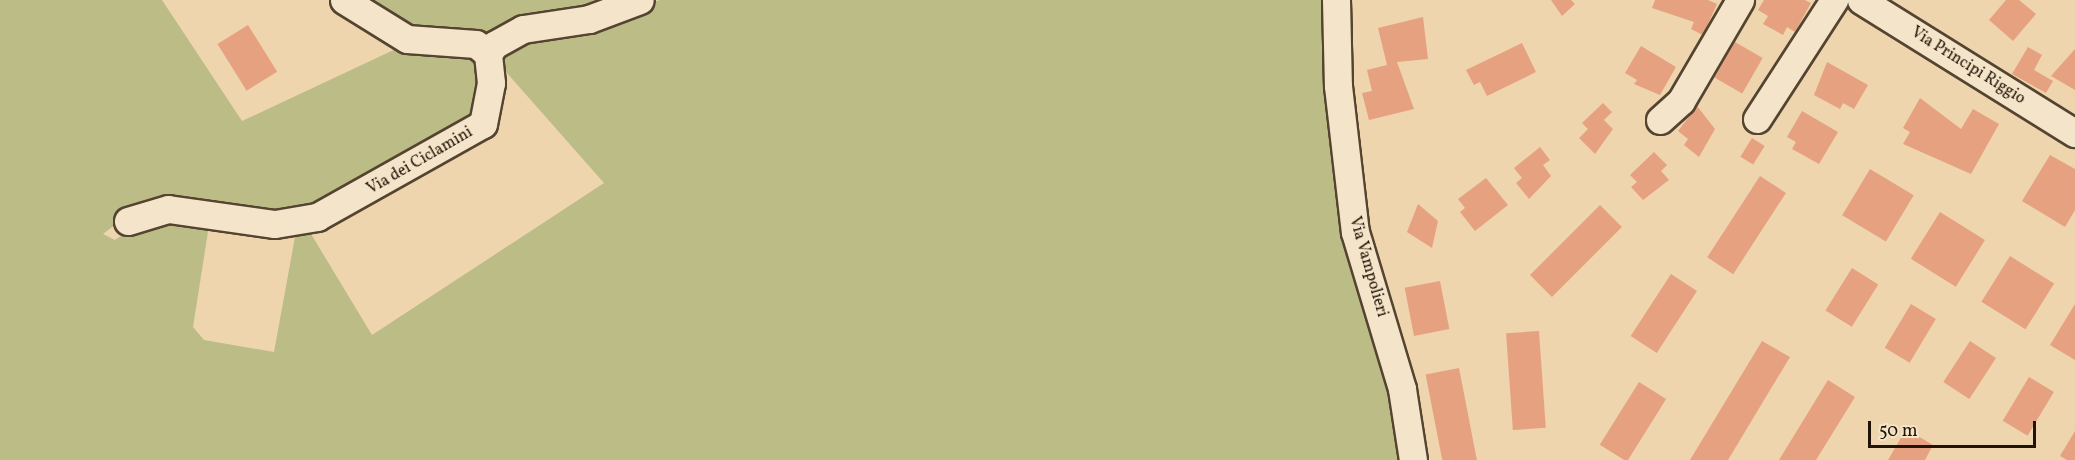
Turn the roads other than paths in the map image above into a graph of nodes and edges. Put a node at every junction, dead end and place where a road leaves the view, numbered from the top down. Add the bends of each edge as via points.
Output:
1 (344, 0) edge
2 (640, 0) edge
3 (1336, 0) edge
4 (1740, 0) edge
5 (1834, 0) edge
6 (1861, 0) edge
7 (488, 54) junction
8 (1756, 118) dead end
9 (1660, 120) dead end
10 (2075, 133) edge
11 (128, 221) dead end
12 (1413, 460) edge

1 - 7 street via 408,39 476,44
2 - 7 street via 589,19 524,29
3 - 12 street, Via Vampolieri via 1338,86 1355,232 1393,356
4 - 9 street via 1681,101
5 - 8 street
6 - 10 street, Via Principi Riggio
7 - 11 street, Via dei Ciclamini via 489,104 483,124 317,217 275,224 168,209

